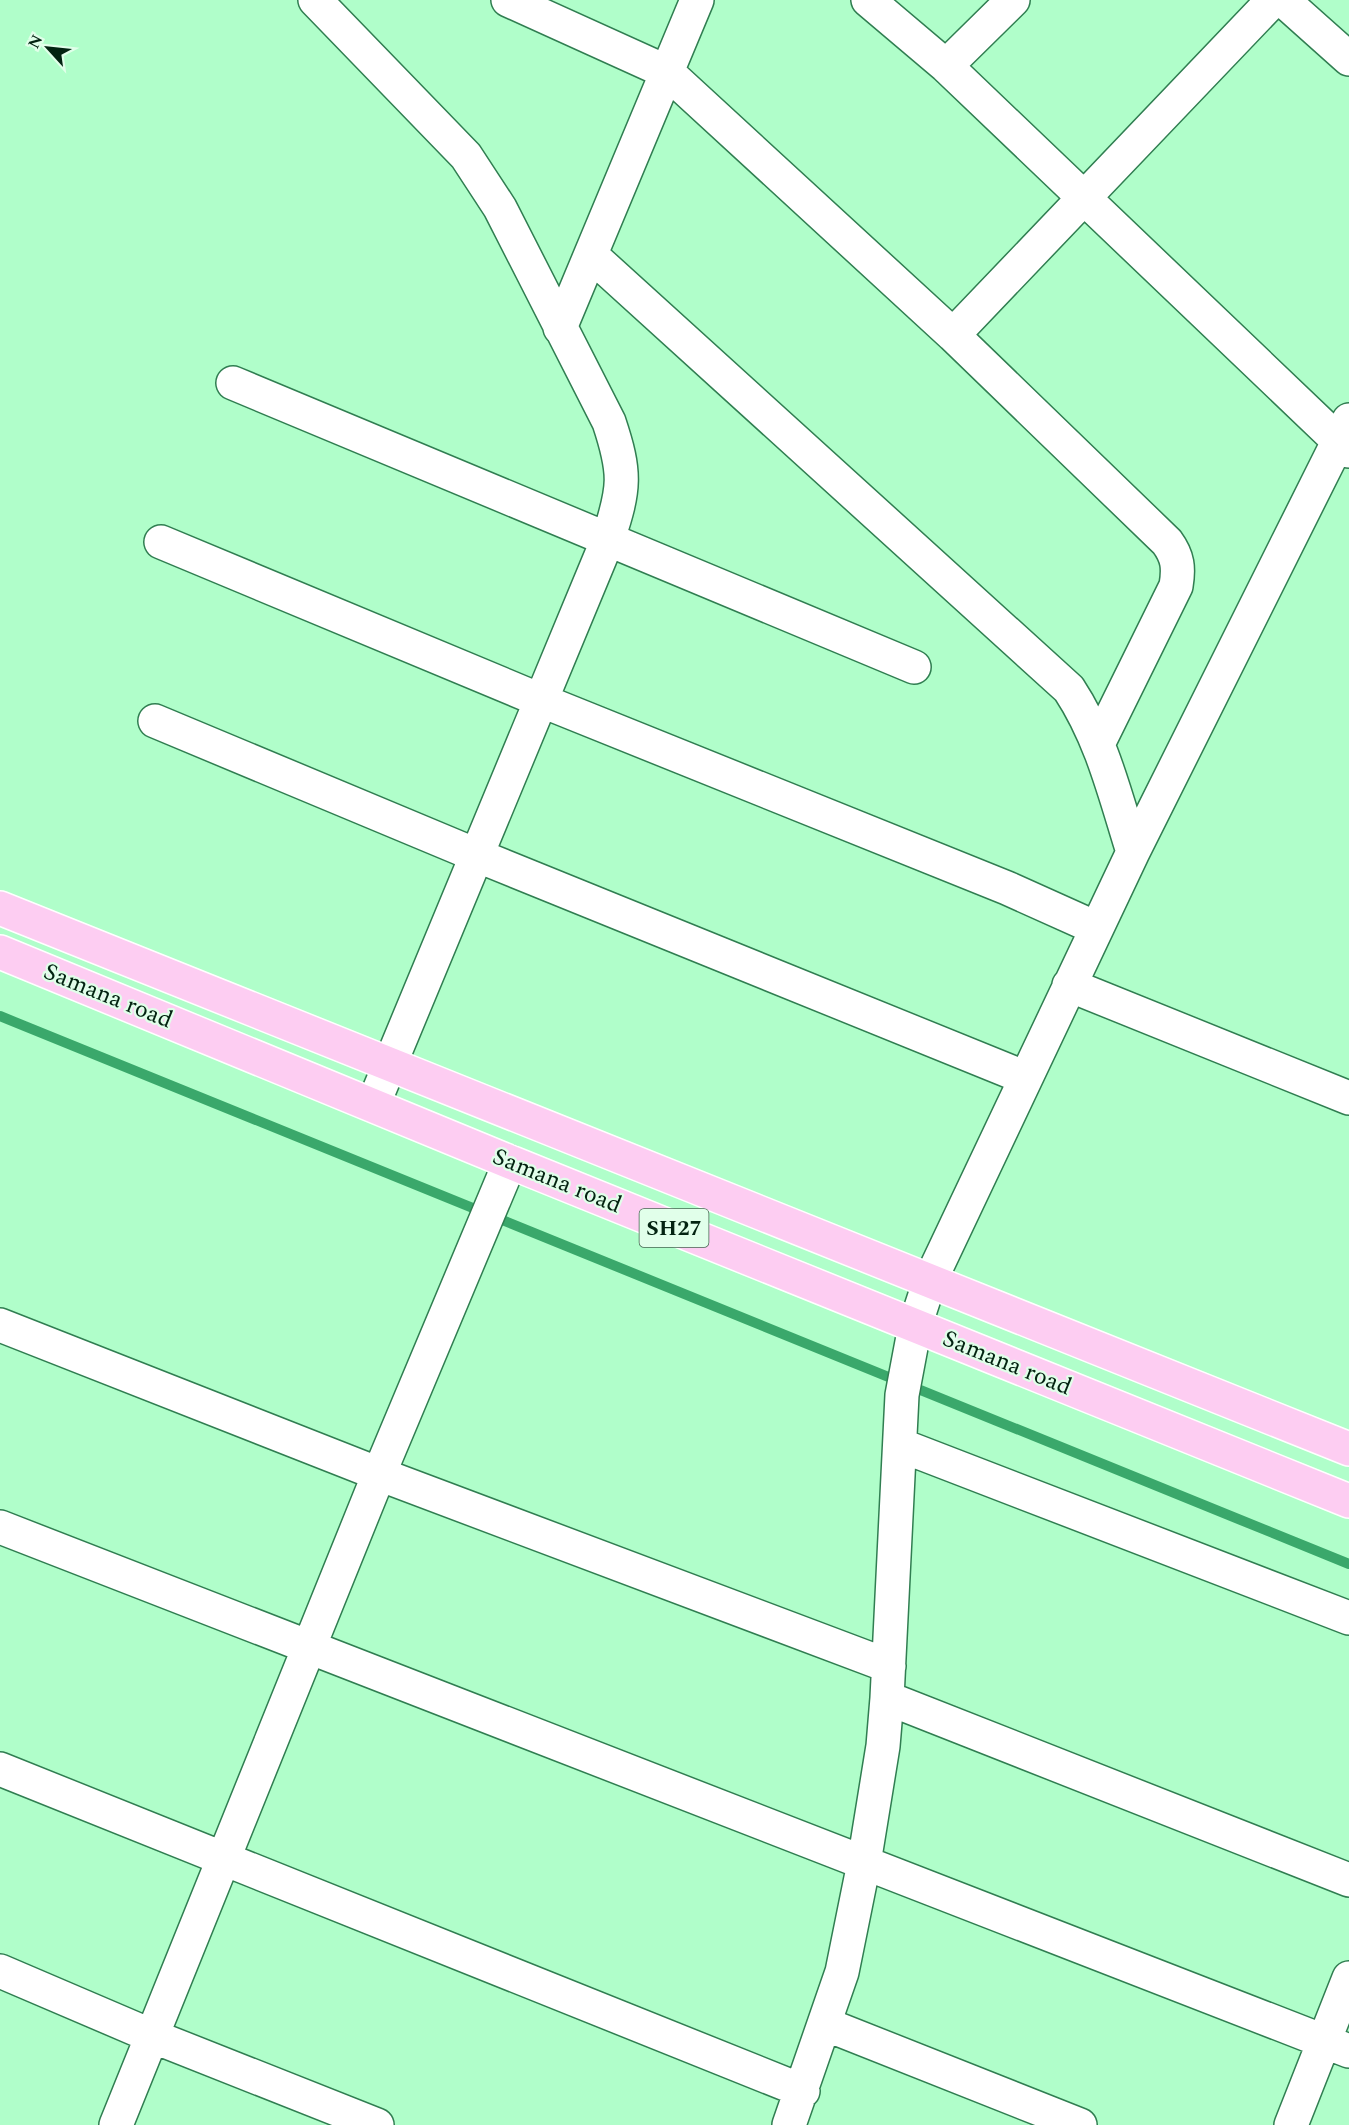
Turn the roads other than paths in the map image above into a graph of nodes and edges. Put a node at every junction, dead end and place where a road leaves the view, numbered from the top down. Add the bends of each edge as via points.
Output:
1 (508, 0) edge
2 (697, 0) edge
3 (868, 0) edge
4 (1013, 0) edge
5 (1273, 0) edge
6 (1283, 0) edge
7 (328, 6) edge
8 (1349, 58) edge
9 (946, 66) junction
10 (667, 72) junction
11 (1085, 198) junction
12 (591, 255) junction
13 (560, 328) junction
14 (953, 336) junction
15 (233, 383) dead end
16 (1346, 437) edge
17 (608, 539) junction
18 (161, 542) dead end
19 (914, 667) dead end
20 (540, 700) junction
21 (155, 721) dead end
22 (1099, 742) junction
23 (1133, 852) junction
24 (476, 855) junction
25 (3, 916) edge
26 (1096, 928) junction
27 (0, 952) edge
28 (1069, 985) junction
29 (390, 1063) junction
30 (1026, 1078) junction
31 (1349, 1098) edge
32 (373, 1105) junction
33 (510, 1162) junction
34 (930, 1283) junction
35 (0, 1325) edge
36 (915, 1326) junction
37 (900, 1445) junction
38 (1349, 1449) edge
39 (379, 1474) junction
40 (1349, 1501) edge
41 (0, 1527) edge
42 (1349, 1618) edge
43 (309, 1646) junction
44 (889, 1666) junction
45 (887, 1698) junction
46 (0, 1769) edge
47 (223, 1860) junction
48 (864, 1863) junction
49 (1349, 1880) edge
50 (0, 1971) edge
51 (1349, 1978) edge
52 (825, 2024) junction
53 (152, 2036) junction
54 (1336, 2046) edge
55 (803, 2091) junction
56 (116, 2125) edge
57 (376, 2125) edge
58 (789, 2125) edge
59 (1080, 2125) edge
60 (1291, 2125) edge

1 - 10 street
2 - 10 street
3 - 9 street
4 - 9 street
5 - 11 street
6 - 8 street
7 - 13 street via 466,156 500,208
9 - 11 street
10 - 12 street
10 - 14 street
11 - 14 street
11 - 16 street
12 - 13 street
12 - 22 street via 1069,689
13 - 17 street via 609,422 621,458 619,506
14 - 22 street via 1175,552 1179,567 1176,586
15 - 17 street
16 - 23 street
17 - 19 street
17 - 20 street
18 - 20 street
20 - 24 street
20 - 26 street
21 - 24 street
22 - 23 street
23 - 26 street
24 - 29 street
24 - 30 street
25 - 29 main road, Samana road / SH27
26 - 28 street
27 - 32 main road, Samana road / SH27
28 - 30 street
28 - 31 street
29 - 32 street
29 - 34 main road, Samana road / SH27
30 - 34 street
32 - 33 main road, Samana road / SH27
33 - 36 main road, Samana road / SH27
33 - 39 street
34 - 36 street
34 - 38 main road, Samana road / SH27
35 - 39 street
36 - 37 street via 904,1380
36 - 40 main road, Samana road / SH27
37 - 42 street
37 - 44 street
39 - 43 street
39 - 44 street
41 - 43 street
43 - 47 street
43 - 48 street
44 - 45 street
45 - 48 street
45 - 49 street
46 - 47 street
47 - 53 street
47 - 55 street
48 - 52 street via 842,1972
48 - 54 street
50 - 53 street
51 - 54 street
52 - 55 street
52 - 59 street
53 - 56 street
53 - 57 street
54 - 60 street
55 - 58 street

